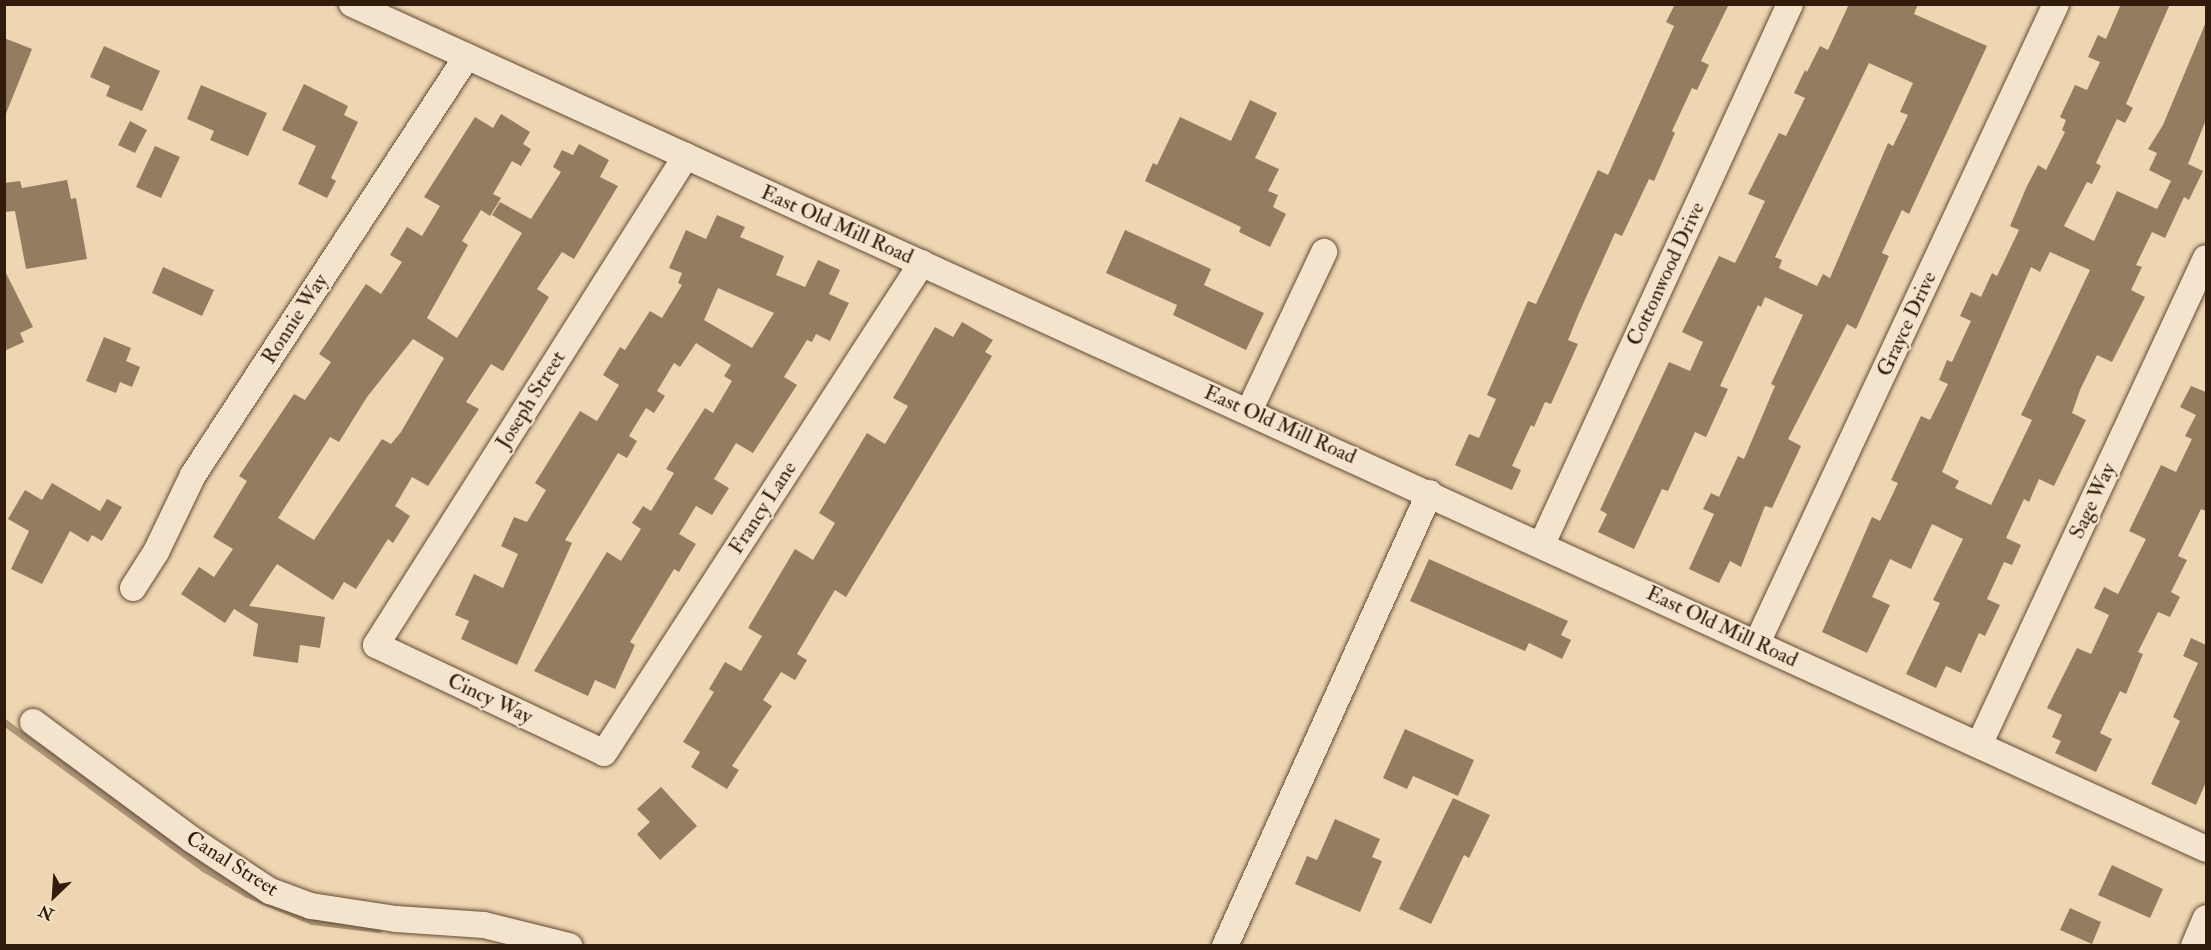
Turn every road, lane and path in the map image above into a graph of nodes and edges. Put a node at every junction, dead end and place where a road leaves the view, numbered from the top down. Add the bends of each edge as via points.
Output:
1 (352, 4) edge
2 (1790, 4) edge
3 (2056, 4) edge
4 (467, 57) junction
5 (686, 156) junction
6 (1324, 252) dead end
7 (2206, 258) edge
8 (922, 263) junction
9 (1249, 411) junction
10 (1430, 493) junction
11 (1542, 544) junction
12 (133, 588) dead end
13 (1757, 643) junction
14 (376, 645) joint
15 (33, 723) dead end
16 (1979, 745) junction
17 (604, 753) joint
18 (2206, 849) edge
19 (2206, 918) edge
20 (569, 945) edge
21 (1225, 945) edge
22 (2194, 945) edge

1 - 4 street, East Old Mill Road
2 - 11 street, Cottonwood Drive
3 - 13 street, Grayce Drive
4 - 5 street, East Old Mill Road
4 - 12 street, Ronnie Way via 194,476
5 - 8 street, East Old Mill Road
5 - 14 street, Joseph Street
6 - 9 street
7 - 16 street, Sage Way
8 - 9 street, East Old Mill Road
8 - 17 street, Francy Lane
9 - 10 street, East Old Mill Road
10 - 11 street, East Old Mill Road
10 - 21 street
11 - 13 street, East Old Mill Road
13 - 16 street, East Old Mill Road
14 - 17 street, Cincy Way
15 - 20 street, Canal Street via 191,839 270,891 321,908 396,919 484,925
16 - 18 street, East Old Mill Road
19 - 22 street

